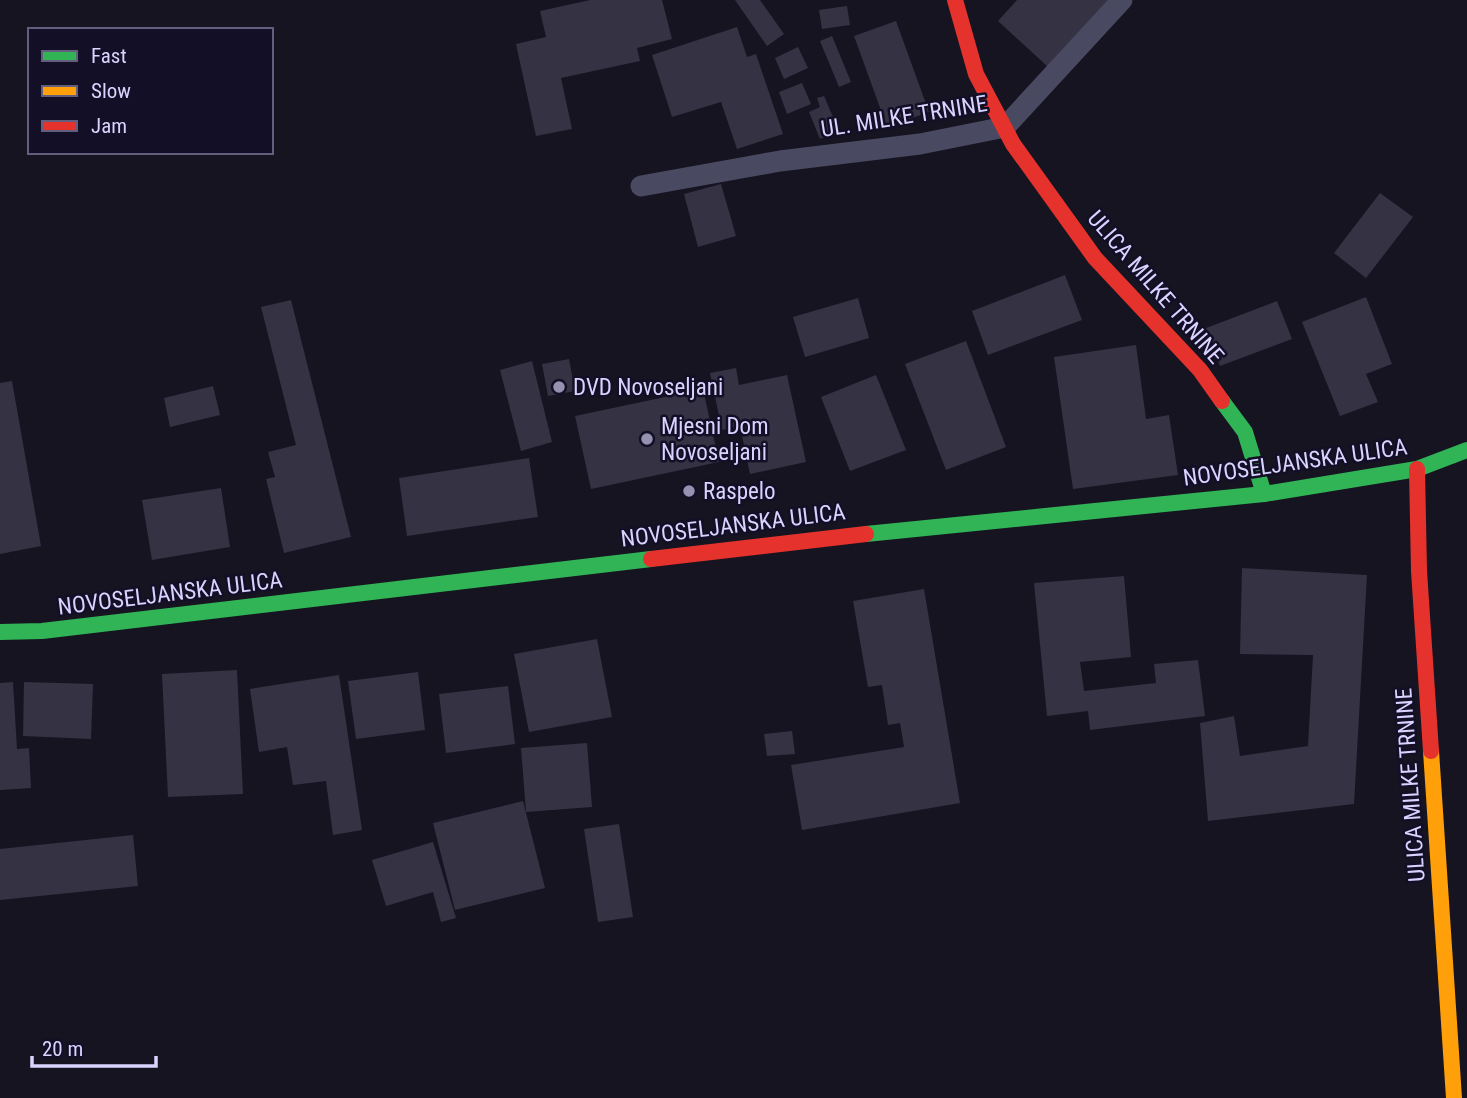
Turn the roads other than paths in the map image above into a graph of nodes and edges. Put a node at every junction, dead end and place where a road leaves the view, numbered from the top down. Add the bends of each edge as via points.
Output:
1 (955, 0) edge
2 (1122, 0) edge
3 (1005, 127) junction
4 (641, 186) dead end
5 (1467, 450) edge
6 (1417, 469) junction
7 (1264, 494) junction
8 (0, 632) edge
9 (1454, 1098) edge

1 - 3 main road, ULICA MILKE TRNINE via 976,74
2 - 3 lane, UL. MILKE TRNINE
3 - 4 lane, UL. MILKE TRNINE
3 - 7 main road, ULICA MILKE TRNINE via 1094,258 1200,370 1245,432
5 - 6 main road, NOVOSELJANSKA ULICA
6 - 7 main road, NOVOSELJANSKA ULICA
6 - 9 main road, ULICA MILKE TRNINE via 1419,571
7 - 8 main road, NOVOSELJANSKA ULICA via 954,523 244,608

